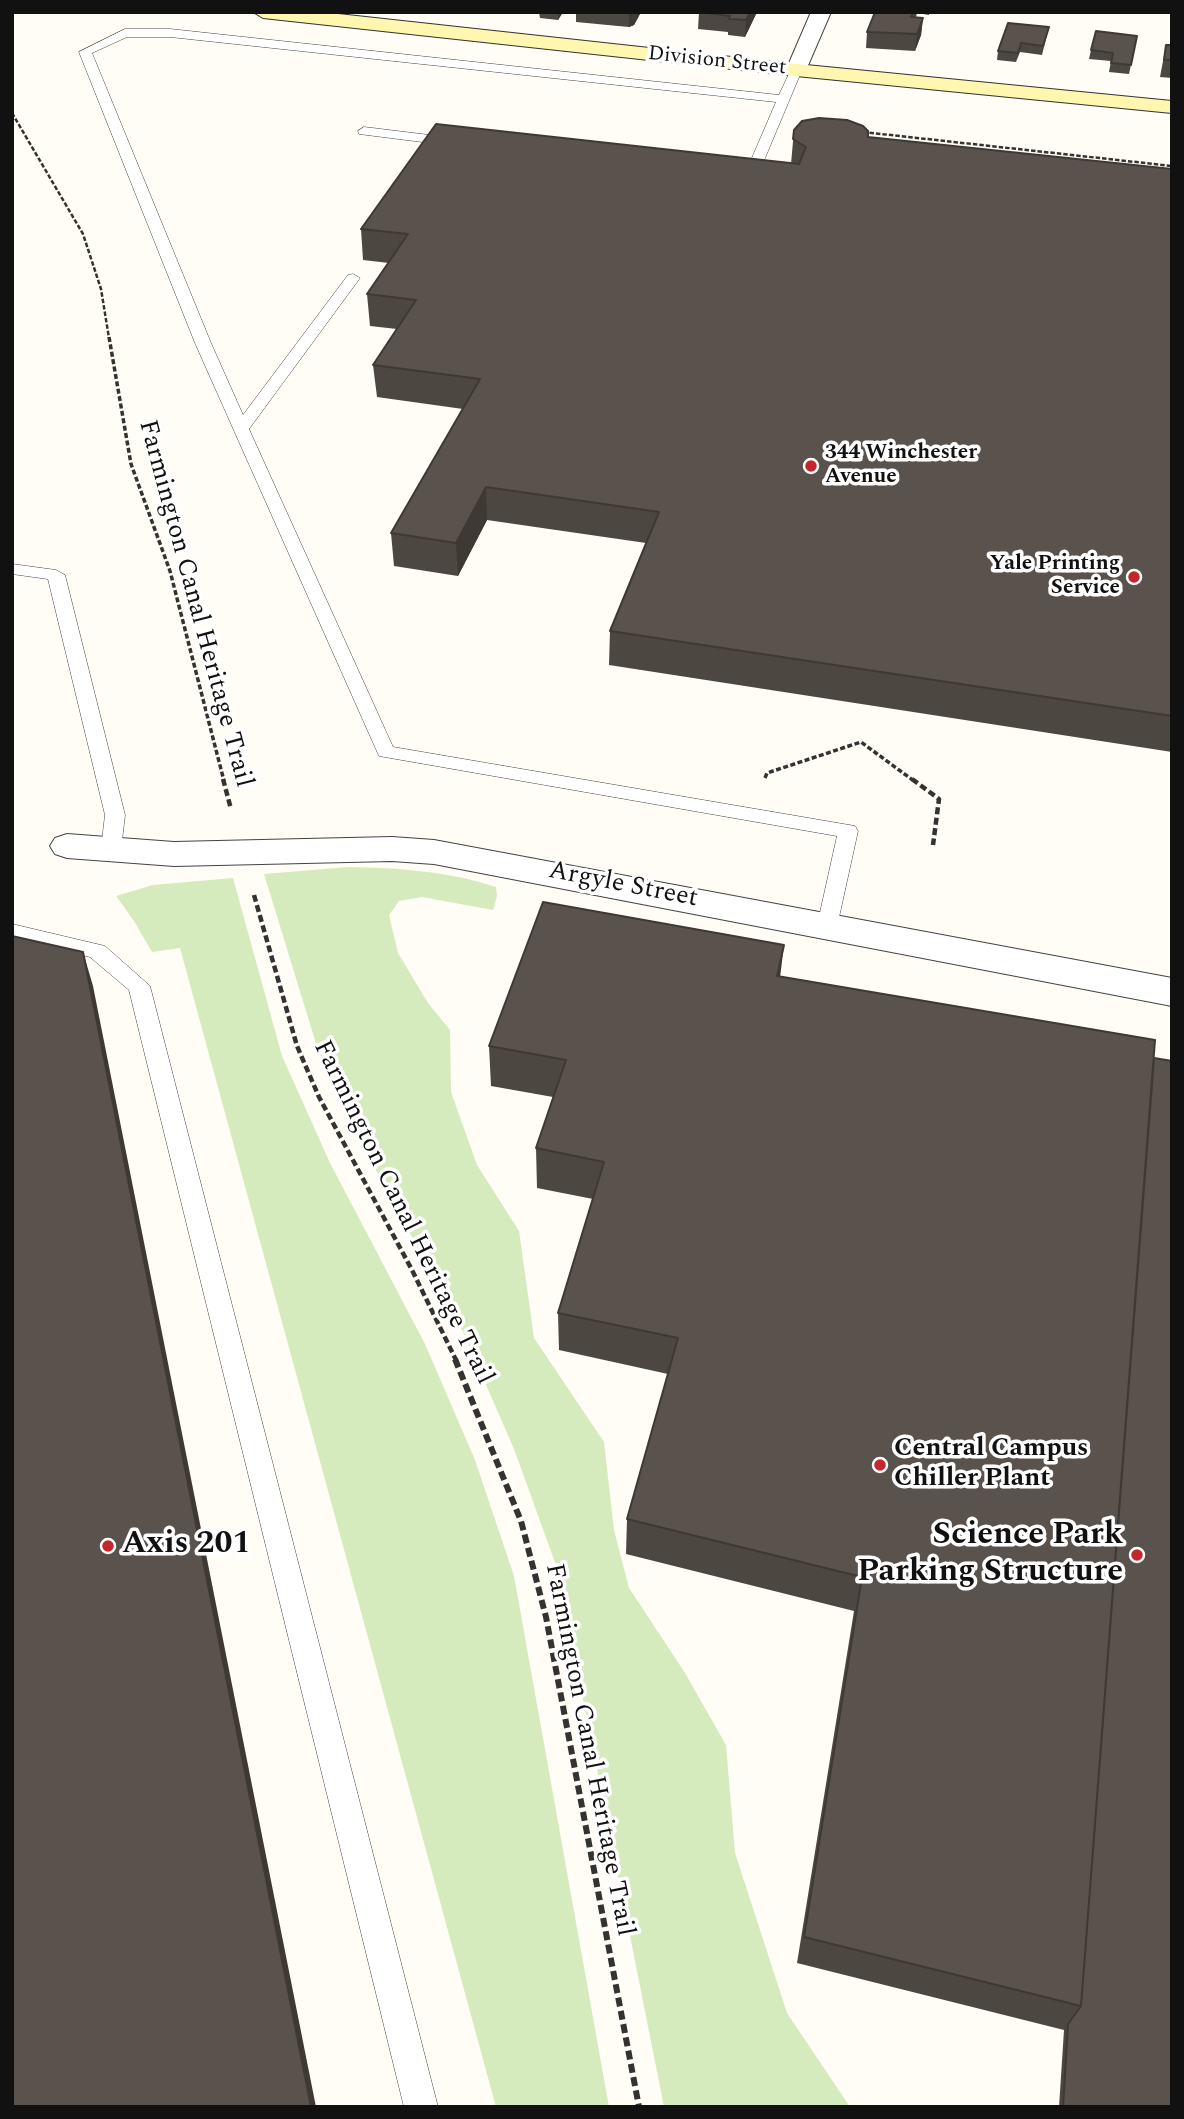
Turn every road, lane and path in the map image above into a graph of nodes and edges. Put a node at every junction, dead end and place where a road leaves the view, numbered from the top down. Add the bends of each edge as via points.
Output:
1 (262, 12) edge
2 (821, 12) edge
3 (796, 70) junction
4 (784, 99) junction
5 (1172, 107) edge
6 (12, 113) edge
7 (364, 131) dead end
8 (856, 131) edge
9 (475, 144) edge
10 (1172, 166) edge
11 (721, 173) edge
12 (353, 278) dead end
13 (242, 429) junction
14 (12, 569) edge
15 (753, 814) junction
16 (933, 845) dead end
17 (67, 846) dead end
18 (111, 849) junction
19 (243, 853) junction
20 (828, 926) junction
21 (12, 932) edge
22 (1172, 992) edge
23 (421, 2107) edge
24 (639, 2107) edge

1 - 3 main road, Division Street
2 - 3 street
3 - 4 lane
3 - 5 main road, Division Street
4 - 11 lane via 753,170
4 - 13 lane via 163,33 125,33 85,52
6 - 19 path, Farmington Canal Heritage Trail via 90,251 109,328 131,464 170,571
7 - 9 lane
8 - 10 path
12 - 13 lane
13 - 15 lane via 386,752
14 - 18 lane via 56,575 115,815
15 - 16 path via 767,773 861,742 939,799
15 - 20 lane via 848,831
17 - 18 street, Argyle Street
18 - 19 street, Argyle Street
19 - 20 street, Argyle Street via 434,852
19 - 24 path, Farmington Canal Heritage Trail via 297,1046 458,1364 521,1521 546,1617
20 - 22 street, Argyle Street
21 - 23 lane via 97,951 139,986

